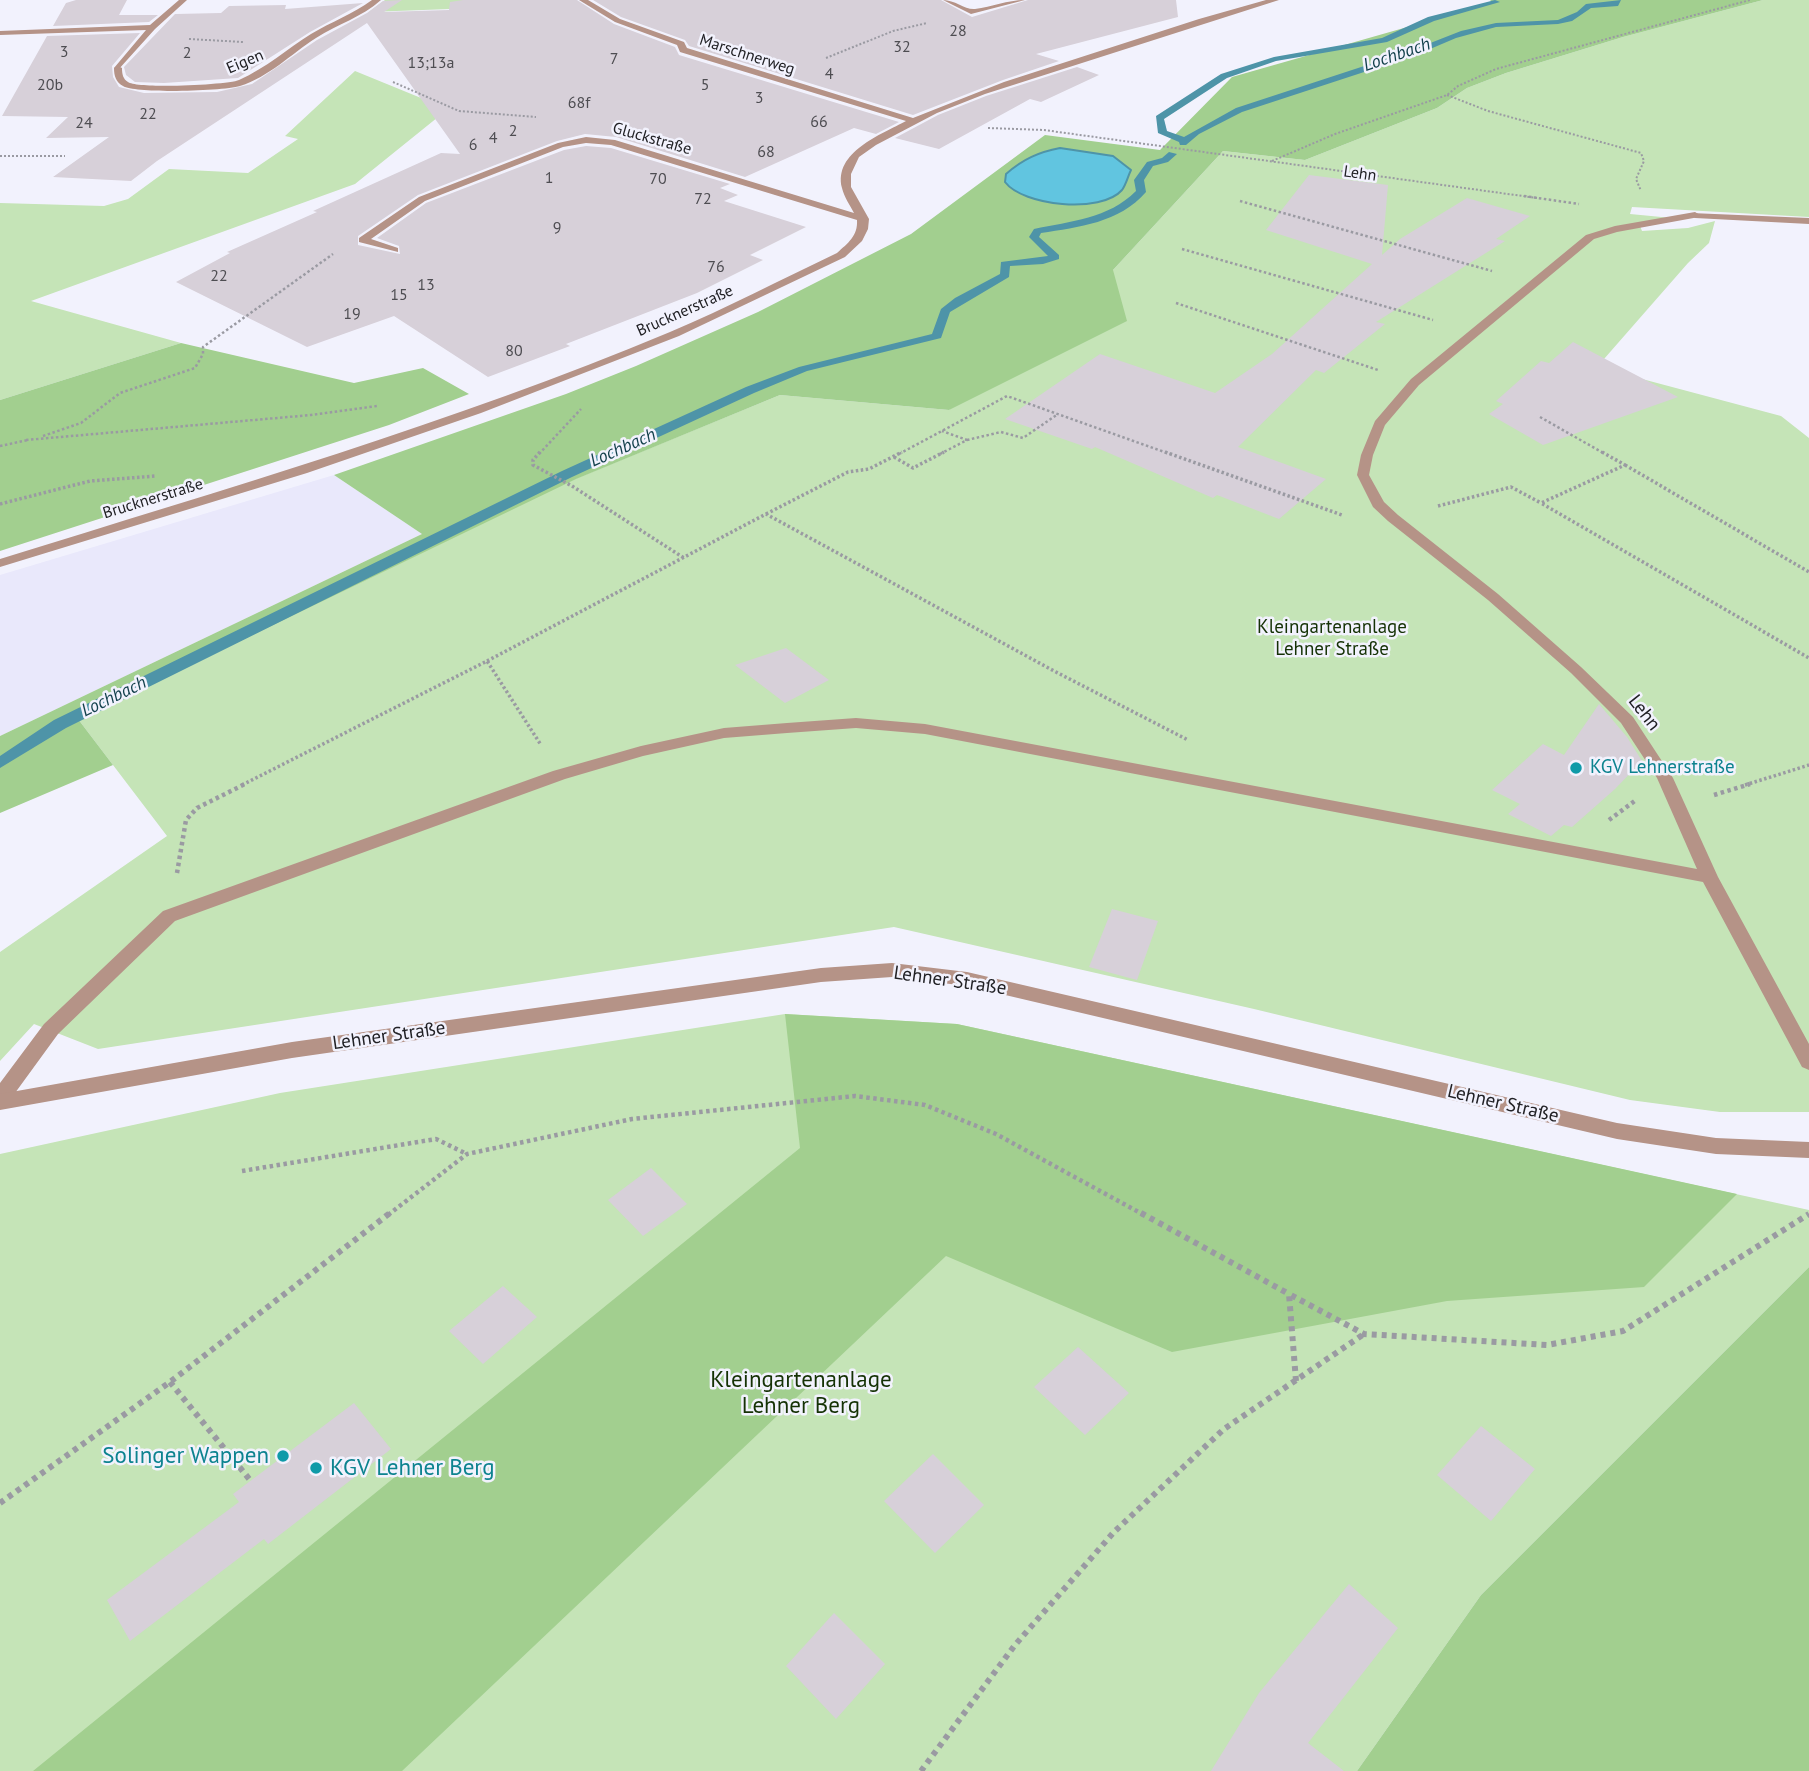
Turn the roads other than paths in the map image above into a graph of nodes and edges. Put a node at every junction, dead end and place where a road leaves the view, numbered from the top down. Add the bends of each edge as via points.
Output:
1 (183, 0) edge
2 (377, 0) edge
3 (583, 0) edge
4 (947, 0) edge
5 (1021, 0) edge
6 (1275, 0) edge
7 (152, 27) junction
8 (0, 33) edge
9 (912, 120) junction
10 (864, 219) junction
11 (1809, 221) edge
12 (394, 250) dead end
13 (0, 563) edge
14 (1709, 877) junction
15 (1805, 1056) edge
16 (0, 1100) edge
17 (1809, 1150) edge

1 - 7 street
2 - 7 street, Eigen via 269,68 237,83 211,87 129,87 117,77 118,68
3 - 9 street, Marschnerweg via 631,27 681,44 683,50
4 - 5 street via 971,12
6 - 9 street via 976,93
7 - 8 street
9 - 10 street via 853,159 845,180 849,199
10 - 12 street, Gluckstraße via 612,142 586,140 561,145 422,199 363,240
10 - 13 street, Brucknerstraße via 865,231 841,255 675,334 595,366 302,470
11 - 14 street, Lehn via 1695,215 1615,229 1580,242 1415,382 1379,424 1363,475 1368,490 1393,518 1493,597 1627,720 1665,778
14 - 15 street, Lehn
14 - 16 street via 925,729 856,723 724,733 559,775 169,916 51,1029
16 - 17 street, Lehner Straße via 292,1050 821,975 892,970 967,979 1618,1131 1716,1146

